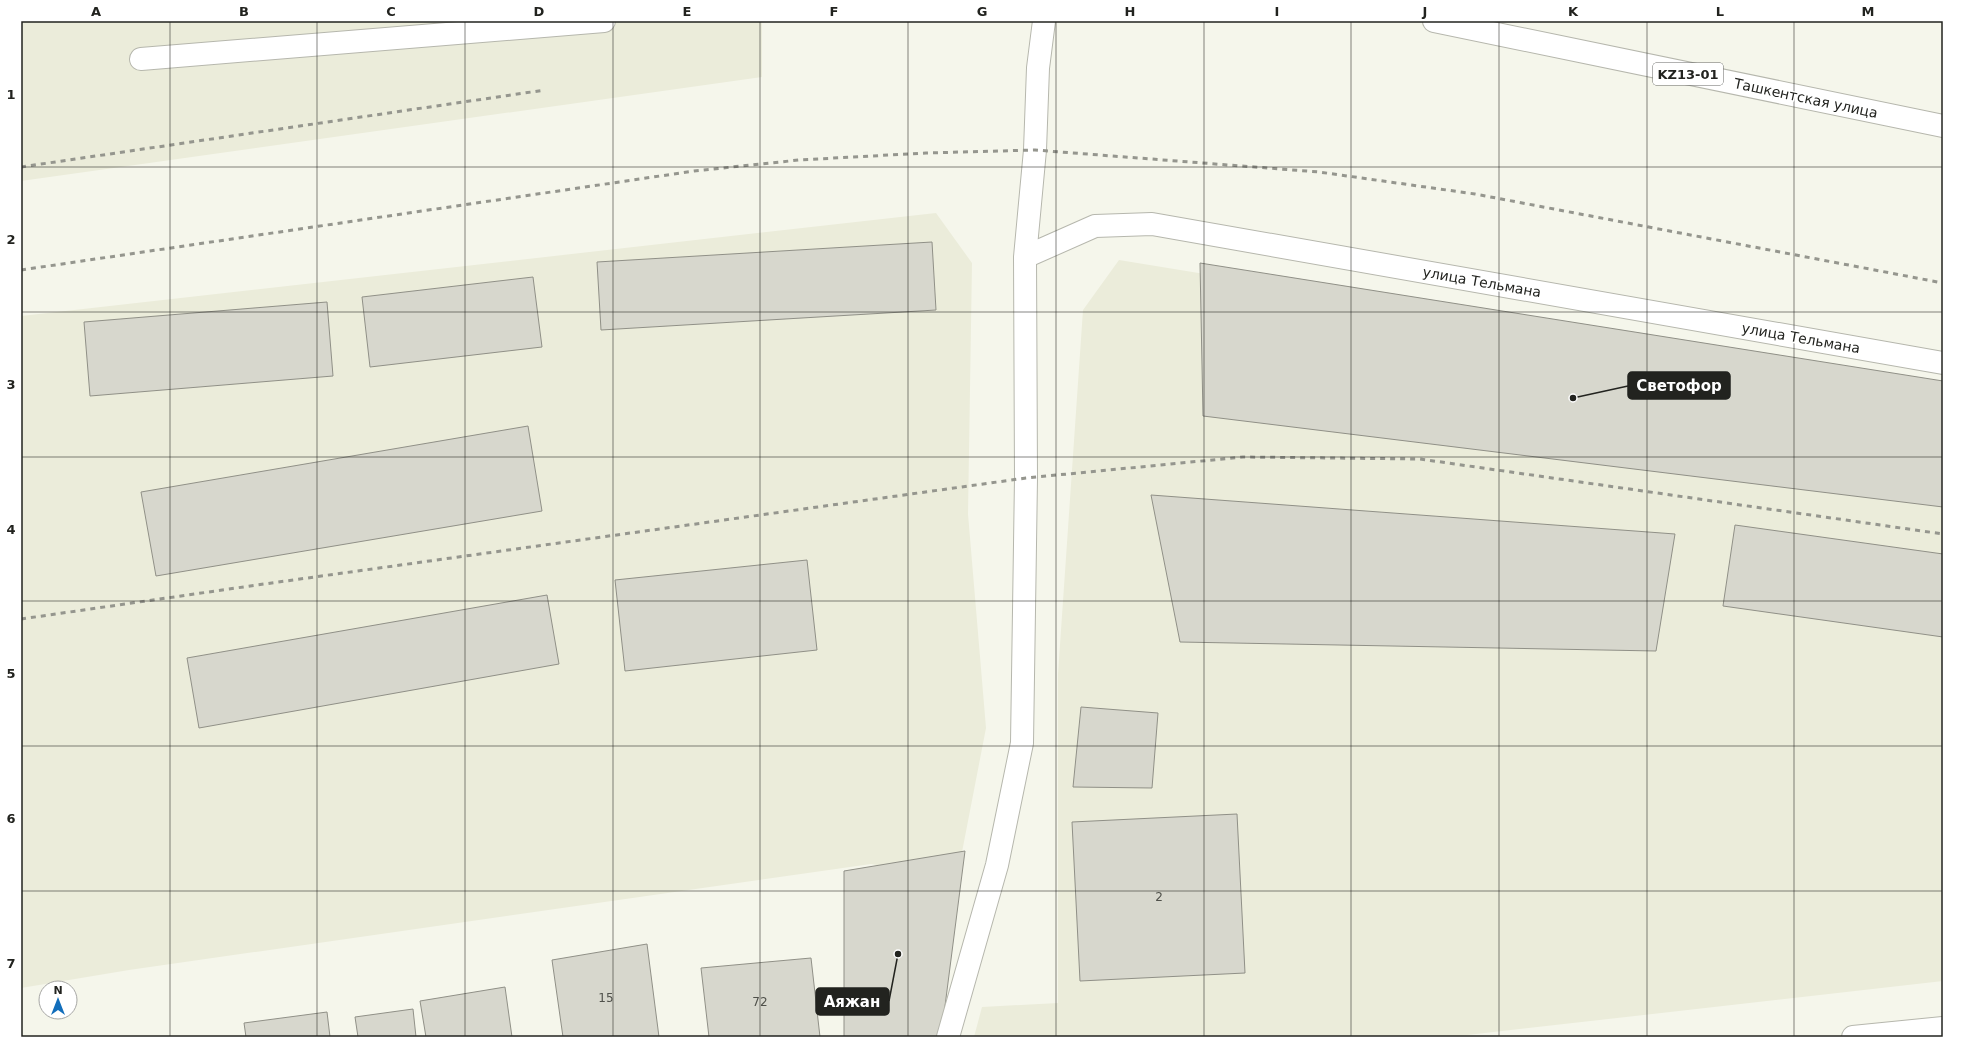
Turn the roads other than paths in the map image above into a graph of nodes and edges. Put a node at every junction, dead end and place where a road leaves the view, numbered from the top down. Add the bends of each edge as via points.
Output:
1 (604, 21) edge
2 (1044, 21) edge
3 (1434, 21) edge
4 (141, 59) dead end
5 (1943, 126) edge
6 (1025, 257) junction
7 (1943, 363) edge
8 (1943, 1028) edge
9 (948, 1037) edge
10 (1853, 1037) edge

1 - 4 street
2 - 6 street via 1038,68 1035,150
3 - 5 street, Ташкентская улица / KZ13-01
6 - 7 street, улица Тельмана via 1095,226 1152,224
6 - 9 street via 1026,478 1022,743 997,865
8 - 10 street

